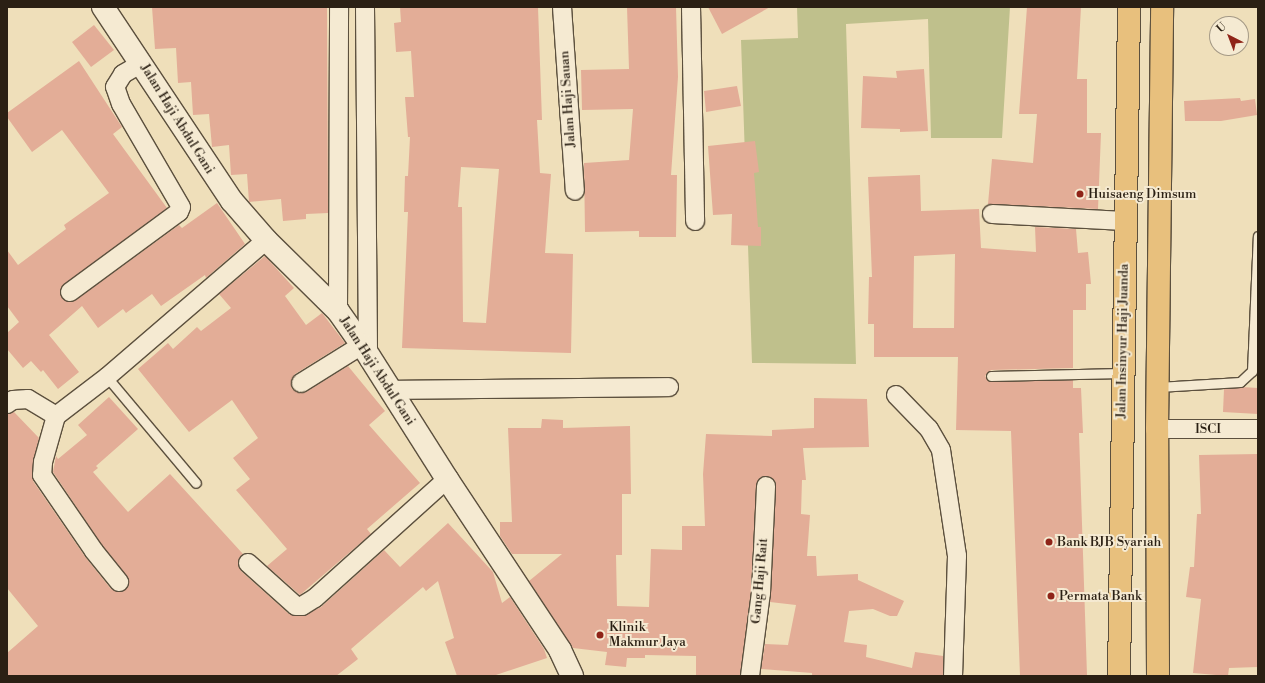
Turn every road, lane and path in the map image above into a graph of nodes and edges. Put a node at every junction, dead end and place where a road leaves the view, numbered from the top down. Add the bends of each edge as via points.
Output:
1 (103, 7) edge
2 (339, 7) edge
3 (365, 7) edge
4 (562, 7) edge
5 (691, 7) edge
6 (1129, 7) edge
7 (1162, 7) edge
8 (142, 63) junction
9 (574, 191) dead end
10 (992, 214) dead end
11 (695, 221) dead end
12 (1125, 221) junction
13 (1258, 236) edge
14 (266, 240) junction
15 (70, 292) dead end
16 (338, 311) junction
17 (365, 349) junction
18 (1122, 373) junction
19 (991, 376) dead end
20 (107, 377) junction
21 (301, 383) dead end
22 (668, 387) dead end
23 (1158, 387) junction
24 (390, 390) junction
25 (896, 395) dead end
26 (7, 404) edge
27 (56, 416) junction
28 (1157, 429) junction
29 (1258, 429) edge
30 (447, 480) junction
31 (196, 483) dead end
32 (766, 486) dead end
33 (248, 563) dead end
34 (119, 582) dead end
35 (572, 676) edge
36 (750, 676) edge
37 (953, 676) edge
38 (1119, 676) edge
39 (1158, 676) edge

1 - 8 street, Jalan Haji Abdul Gani
2 - 16 street
3 - 17 street
4 - 9 street, Jalan Haji Sauan
5 - 11 street
6 - 12 highway, Jalan Insinyur Haji Juanda
7 - 23 highway
8 - 14 street, Jalan Haji Abdul Gani via 215,179
8 - 15 street via 123,74 115,87 121,104 181,207 179,212
10 - 12 street
12 - 18 highway, Jalan Insinyur Haji Juanda
13 - 23 lane via 1252,371 1240,382
14 - 16 street, Jalan Haji Abdul Gani
14 - 20 street
16 - 17 street, Jalan Haji Abdul Gani
17 - 21 street
17 - 24 street, Jalan Haji Abdul Gani
18 - 19 lane
18 - 38 highway, Jalan Insinyur Haji Juanda
20 - 27 street
20 - 31 lane
22 - 24 street
23 - 28 highway
24 - 30 street, Jalan Haji Abdul Gani
25 - 37 street via 929,429 942,450 957,556
26 - 27 street via 12,400 28,400
27 - 34 street via 43,462 42,475 94,551
28 - 29 street, ISCI
28 - 39 highway
30 - 33 street via 315,598 302,606 296,606
30 - 35 street, Jalan Haji Abdul Gani via 560,650
32 - 36 street, Gang Haji Rait via 761,593

